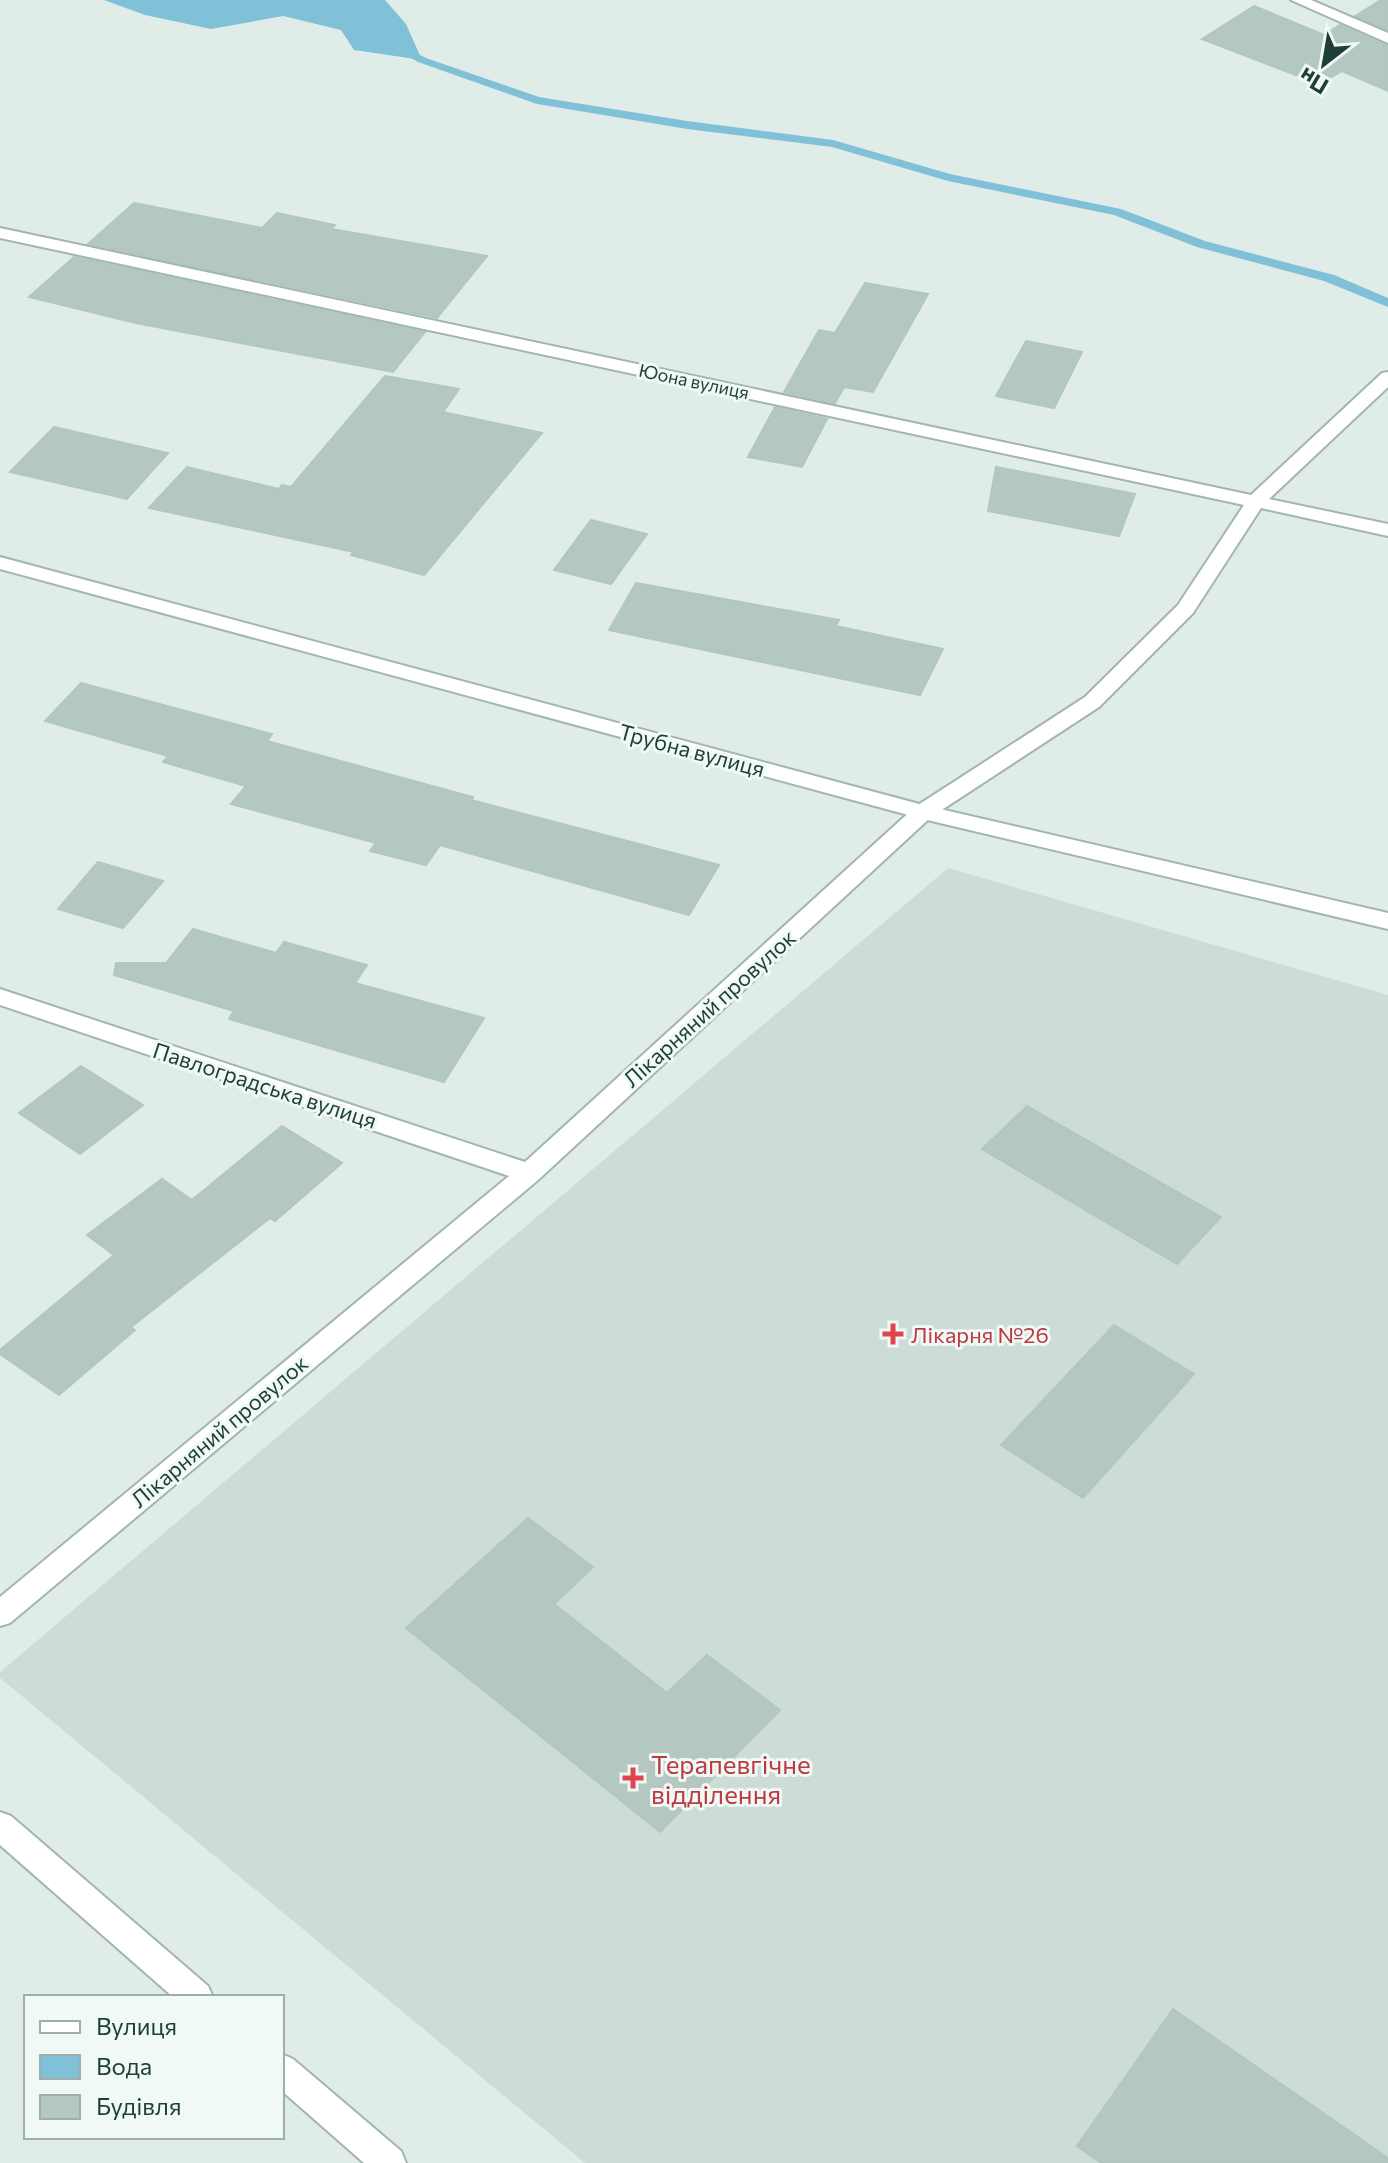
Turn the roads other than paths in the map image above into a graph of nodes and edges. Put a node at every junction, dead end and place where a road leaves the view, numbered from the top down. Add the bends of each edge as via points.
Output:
1 (1298, 0) edge
2 (1388, 38) edge
3 (0, 233) edge
4 (1388, 377) edge
5 (1256, 501) junction
6 (1388, 530) edge
7 (0, 563) edge
8 (923, 812) junction
9 (1388, 921) edge
10 (0, 997) edge
11 (529, 1173) junction
12 (0, 1614) edge
13 (0, 1826) edge
14 (195, 1995) edge
15 (284, 2072) edge
16 (389, 2163) edge

1 - 2 street
3 - 5 street, Юона вулиця
4 - 5 street, Лікарняний провулок
5 - 6 street, Юона вулиця
5 - 8 street, Лікарняний провулок via 1186,609 1092,702
7 - 8 street, Трубна вулиця
8 - 9 street, Трубна вулиця
8 - 11 street, Лікарняний провулок
10 - 11 street, Павлоградська вулиця
11 - 12 street, Лікарняний провулок
13 - 14 street
15 - 16 street

